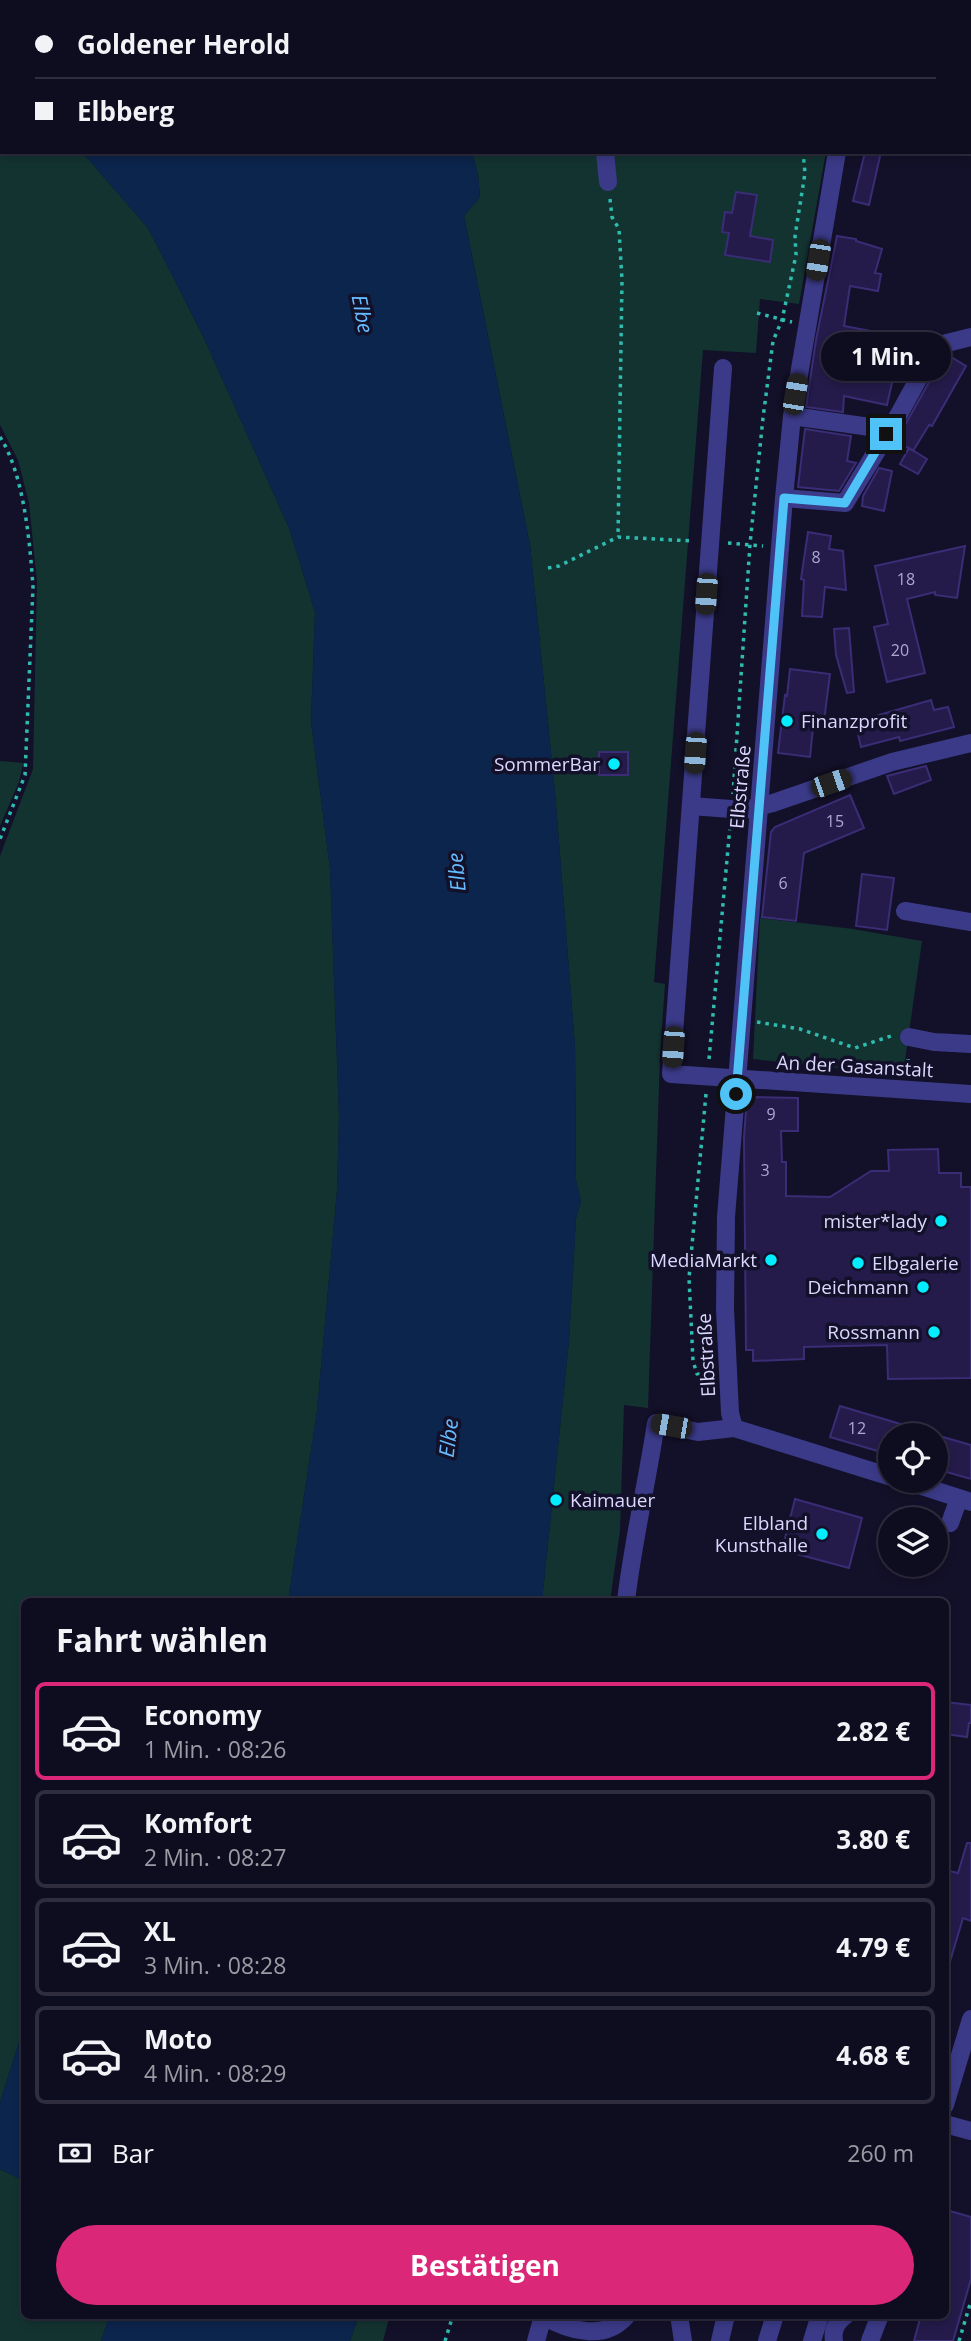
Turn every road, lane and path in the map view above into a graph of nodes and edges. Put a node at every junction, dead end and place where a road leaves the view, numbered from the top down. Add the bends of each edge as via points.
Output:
1 (605, 154) edge
2 (803, 154) edge
3 (837, 154) edge
4 (608, 182) joint
5 (757, 313) dead end
6 (782, 320) junction
7 (807, 326) junction
8 (971, 337) edge
9 (723, 368) dead end
10 (792, 416) junction
11 (886, 434) junction
12 (0, 437) edge
13 (784, 498) junction
14 (618, 537) junction
15 (710, 541) junction
16 (738, 543) dead end
17 (746, 544) dead end
18 (548, 568) dead end
19 (971, 743) edge
20 (691, 806) junction
21 (760, 807) junction
22 (732, 809) junction
23 (0, 839) edge
24 (971, 902) edge
25 (905, 911) dead end
26 (970, 921) edge
27 (741, 1020) junction
28 (909, 1037) junction
29 (971, 1044) edge
30 (708, 1077) junction
31 (737, 1079) junction
32 (907, 1090) junction
33 (971, 1094) edge
34 (728, 1379) junction
35 (734, 1428) junction
36 (878, 1473) edge
37 (943, 1493) edge
38 (965, 1500) edge
39 (950, 1523) dead end
40 (626, 1598) edge
41 (971, 2019) edge
42 (951, 2057) edge
43 (949, 2125) edge
44 (971, 2132) edge
45 (971, 2301) edge
46 (452, 2319) edge
47 (541, 2319) edge
48 (549, 2319) edge
49 (625, 2319) edge
50 (680, 2319) edge
51 (725, 2319) edge
52 (774, 2319) edge
53 (819, 2319) edge
54 (841, 2319) edge
55 (878, 2319) edge
56 (445, 2341) edge
57 (536, 2341) edge
58 (683, 2341) edge
59 (720, 2341) edge
60 (767, 2341) edge
61 (812, 2341) edge
62 (834, 2341) edge
63 (870, 2341) edge
64 (959, 2341) edge

1 - 4 street
2 - 6 path via 796,255
3 - 7 street, Elbstraße
4 - 14 path via 612,217 619,229 622,280
5 - 6 path
6 - 7 path
6 - 22 path via 774,341 763,418 750,544
7 - 10 street, Elbstraße
8 - 11 street via 943,344 932,354
9 - 15 street
10 - 11 street via 870,427
10 - 13 street, Elbstraße
11 - 13 street via 845,503
12 - 23 path via 14,463 33,587 26,775
13 - 21 street, Elbstraße
14 - 15 path
14 - 18 path
15 - 20 street
16 - 17 path
19 - 21 street via 892,762
20 - 22 street
20 - 30 street, An der Gasanstalt via 671,1074
21 - 22 street
21 - 27 street, Elbstraße
22 - 30 path
24 - 26 street
25 - 26 street
27 - 28 path via 800,1029 855,1048 892,1036
27 - 31 street, Elbstraße
28 - 29 street
28 - 32 path
30 - 31 street, An der Gasanstalt
30 - 34 path via 688,1278 690,1318 697,1374
31 - 32 street, An der Gasanstalt
31 - 34 street, Elbstraße via 726,1217
32 - 33 street, An der Gasanstalt
34 - 35 street, Elbstraße
35 - 36 street
35 - 40 street via 698,1432 656,1423
37 - 38 street
38 - 39 street
41 - 42 street
43 - 44 street
45 - 64 path
46 - 56 path
47 - 57 street
48 - 49 street via 597,2336 619,2328
50 - 58 street
51 - 59 street
52 - 60 street
53 - 61 street
54 - 62 street via 833,2330
55 - 63 street

